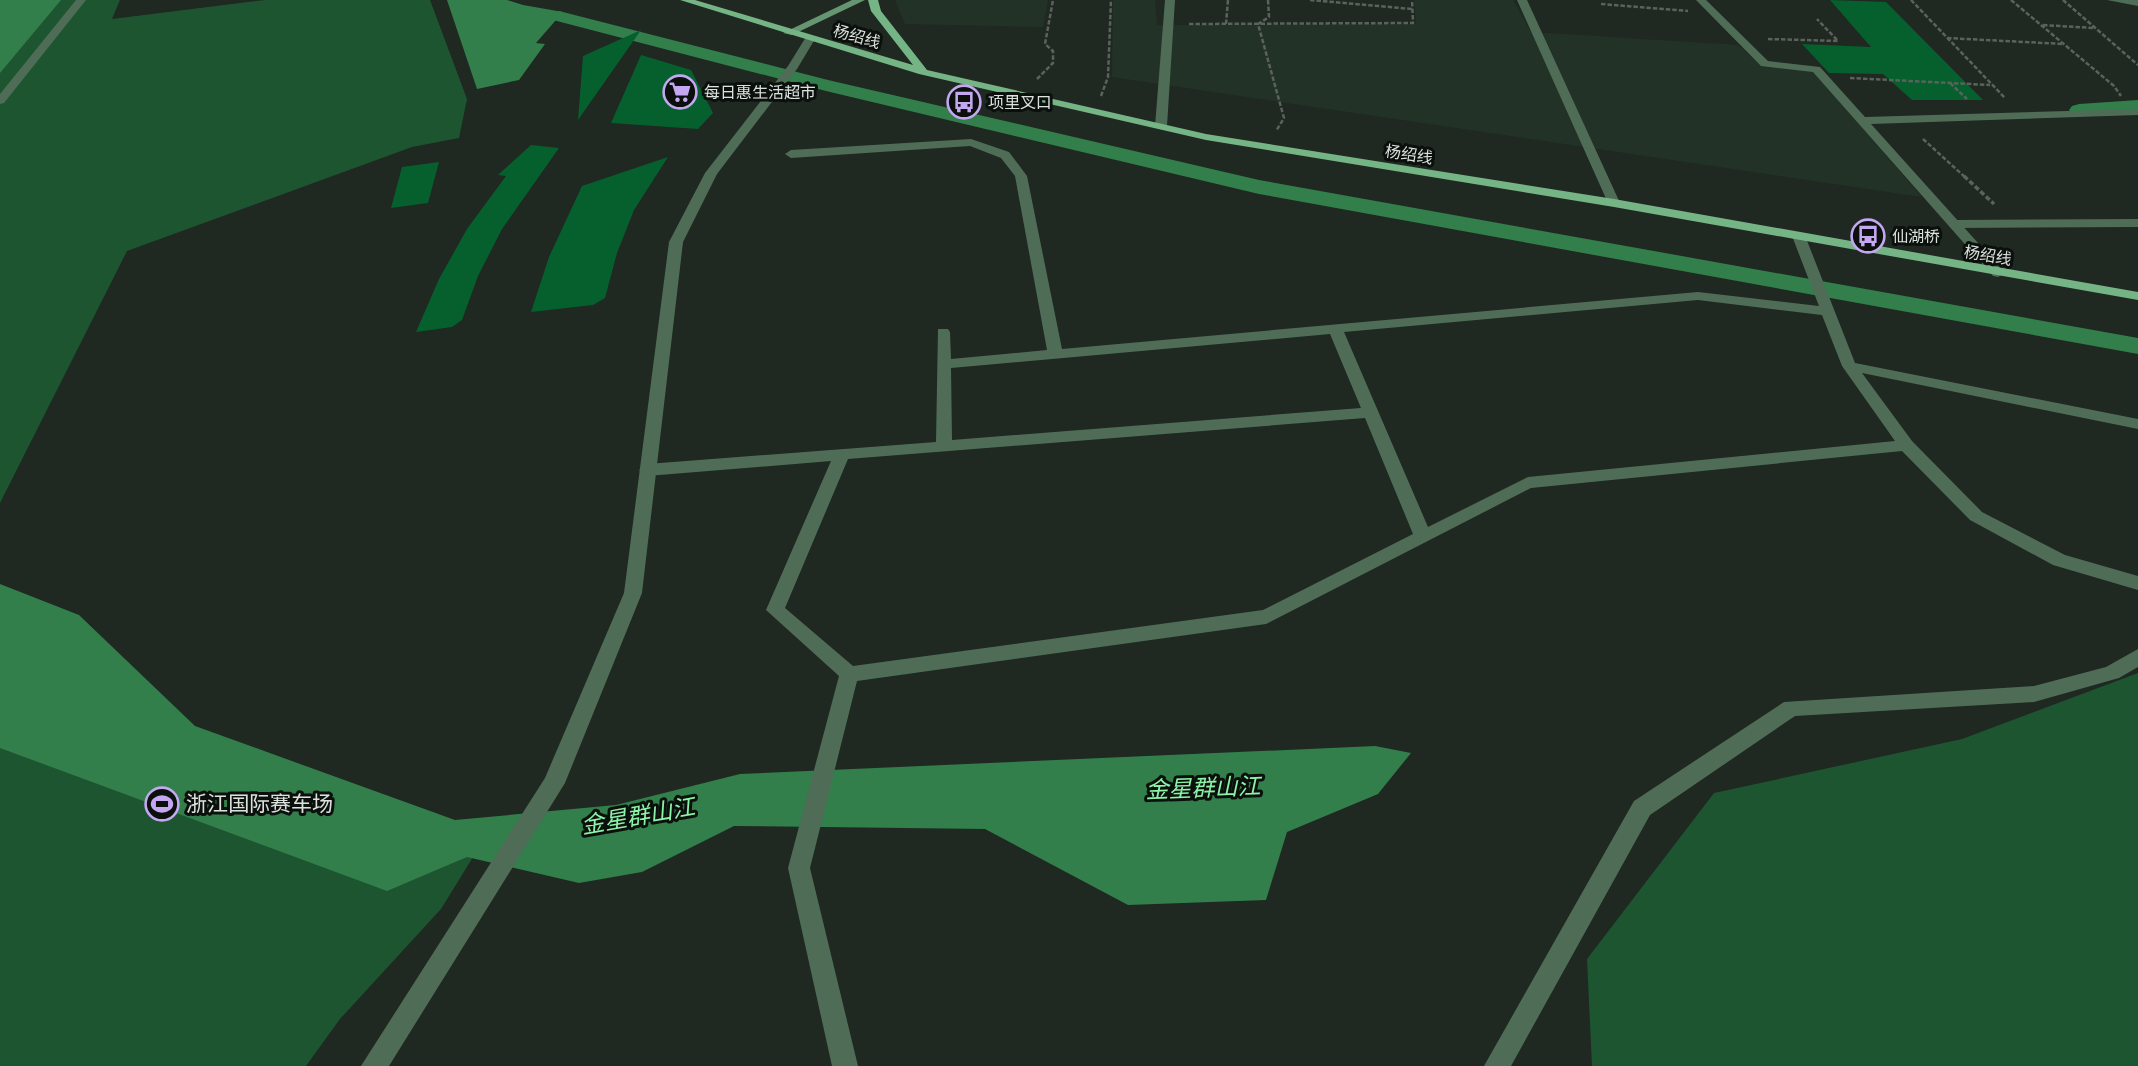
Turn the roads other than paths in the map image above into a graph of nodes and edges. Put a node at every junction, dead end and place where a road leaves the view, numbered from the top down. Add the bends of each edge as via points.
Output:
1 (81, 0) edge
2 (685, 0) edge
3 (860, 0) edge
4 (873, 0) edge
5 (1170, 0) edge
6 (1522, 0) edge
7 (1701, 0) edge
8 (2112, 0) edge
9 (2138, 3) edge
10 (788, 33) junction
11 (810, 39) junction
12 (923, 72) junction
13 (0, 101) edge
14 (2138, 112) edge
15 (1861, 121) junction
16 (1161, 126) junction
17 (791, 154) dead end
18 (1614, 203) junction
19 (2138, 223) edge
20 (1954, 224) junction
21 (1798, 236) junction
22 (1998, 273) junction
23 (2138, 296) edge
24 (1823, 298) junction
25 (1335, 328) junction
26 (943, 331) dead end
27 (1055, 353) junction
28 (944, 364) junction
29 (1849, 366) junction
30 (1373, 412) junction
31 (2138, 424) edge
32 (1906, 444) junction
33 (944, 447) junction
34 (842, 455) junction
35 (647, 470) junction
36 (1423, 536) junction
37 (2138, 583) edge
38 (2138, 657) edge
39 (849, 674) junction
40 (374, 1066) edge
41 (845, 1066) edge
42 (1497, 1066) edge

1 - 13 street
2 - 10 main road, 杨绍线
3 - 10 street
4 - 12 main road via 876,11
5 - 16 street
6 - 18 street
7 - 15 street via 1765,64 1816,69
8 - 9 street
10 - 11 main road, 杨绍线
11 - 12 main road, 杨绍线
11 - 35 street via 711,173 676,242
12 - 16 main road, 杨绍线
14 - 15 street
15 - 20 street
16 - 18 main road, 杨绍线
17 - 27 street via 971,142 1005,155 1021,176
18 - 21 main road, 杨绍线
19 - 20 street
20 - 22 street
21 - 22 main road, 杨绍线
21 - 24 street
22 - 23 main road, 杨绍线
24 - 25 street via 1698,296
24 - 29 street
25 - 27 street
25 - 30 street
26 - 28 street
27 - 28 street
28 - 33 street
29 - 31 street
29 - 32 street
30 - 33 street
30 - 36 street
32 - 36 street via 1528,483
32 - 37 street via 1976,516 2059,560
33 - 34 street
34 - 35 street
34 - 39 street via 775,610
35 - 40 street via 633,593 554,783
36 - 39 street via 1266,617
38 - 42 street via 2112,673 2034,694 1791,708 1642,808
39 - 41 street via 799,867

